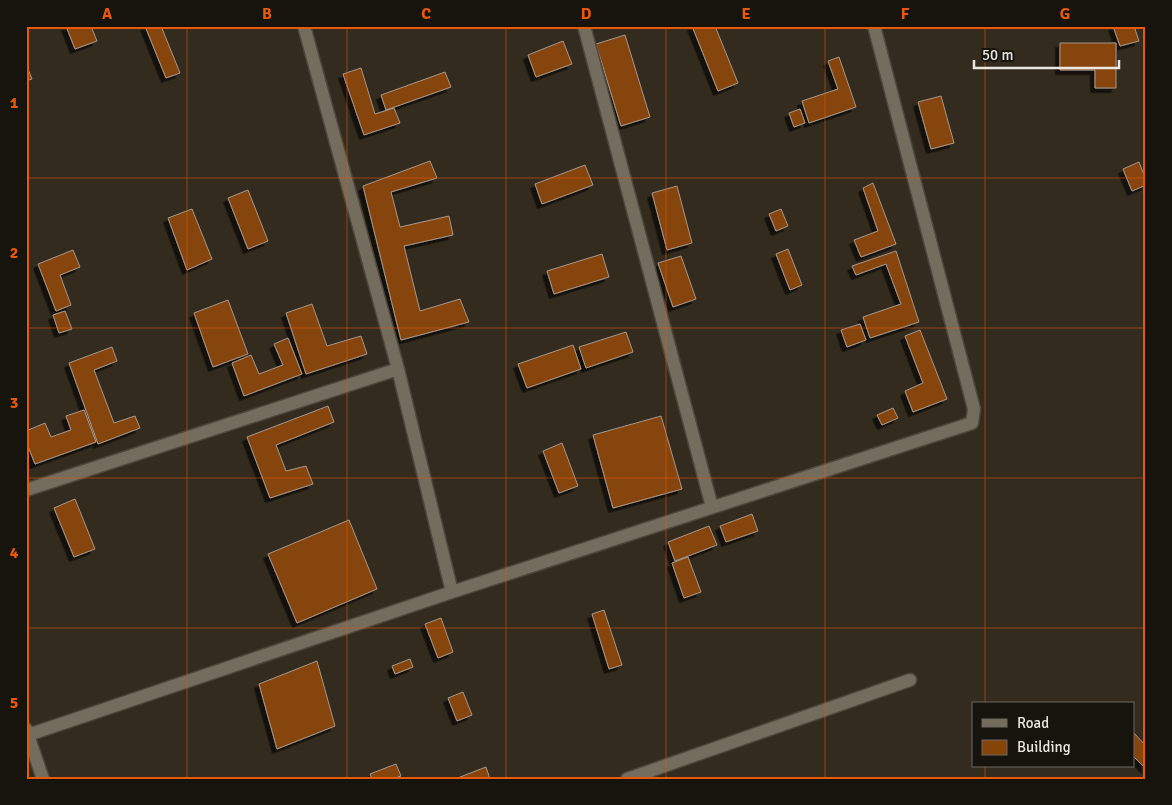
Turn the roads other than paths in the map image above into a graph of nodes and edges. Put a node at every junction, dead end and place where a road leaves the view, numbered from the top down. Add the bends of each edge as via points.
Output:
1 (304, 26) edge
2 (584, 26) edge
3 (874, 26) edge
4 (398, 369) junction
5 (26, 490) edge
6 (712, 508) junction
7 (452, 592) junction
8 (910, 680) dead end
9 (27, 732) edge
10 (43, 779) edge
11 (627, 779) edge

1 - 4 street
2 - 6 street
3 - 6 street via 974,409 972,423
4 - 5 street
4 - 7 street
6 - 7 street
7 - 9 street
8 - 11 street
9 - 10 street

